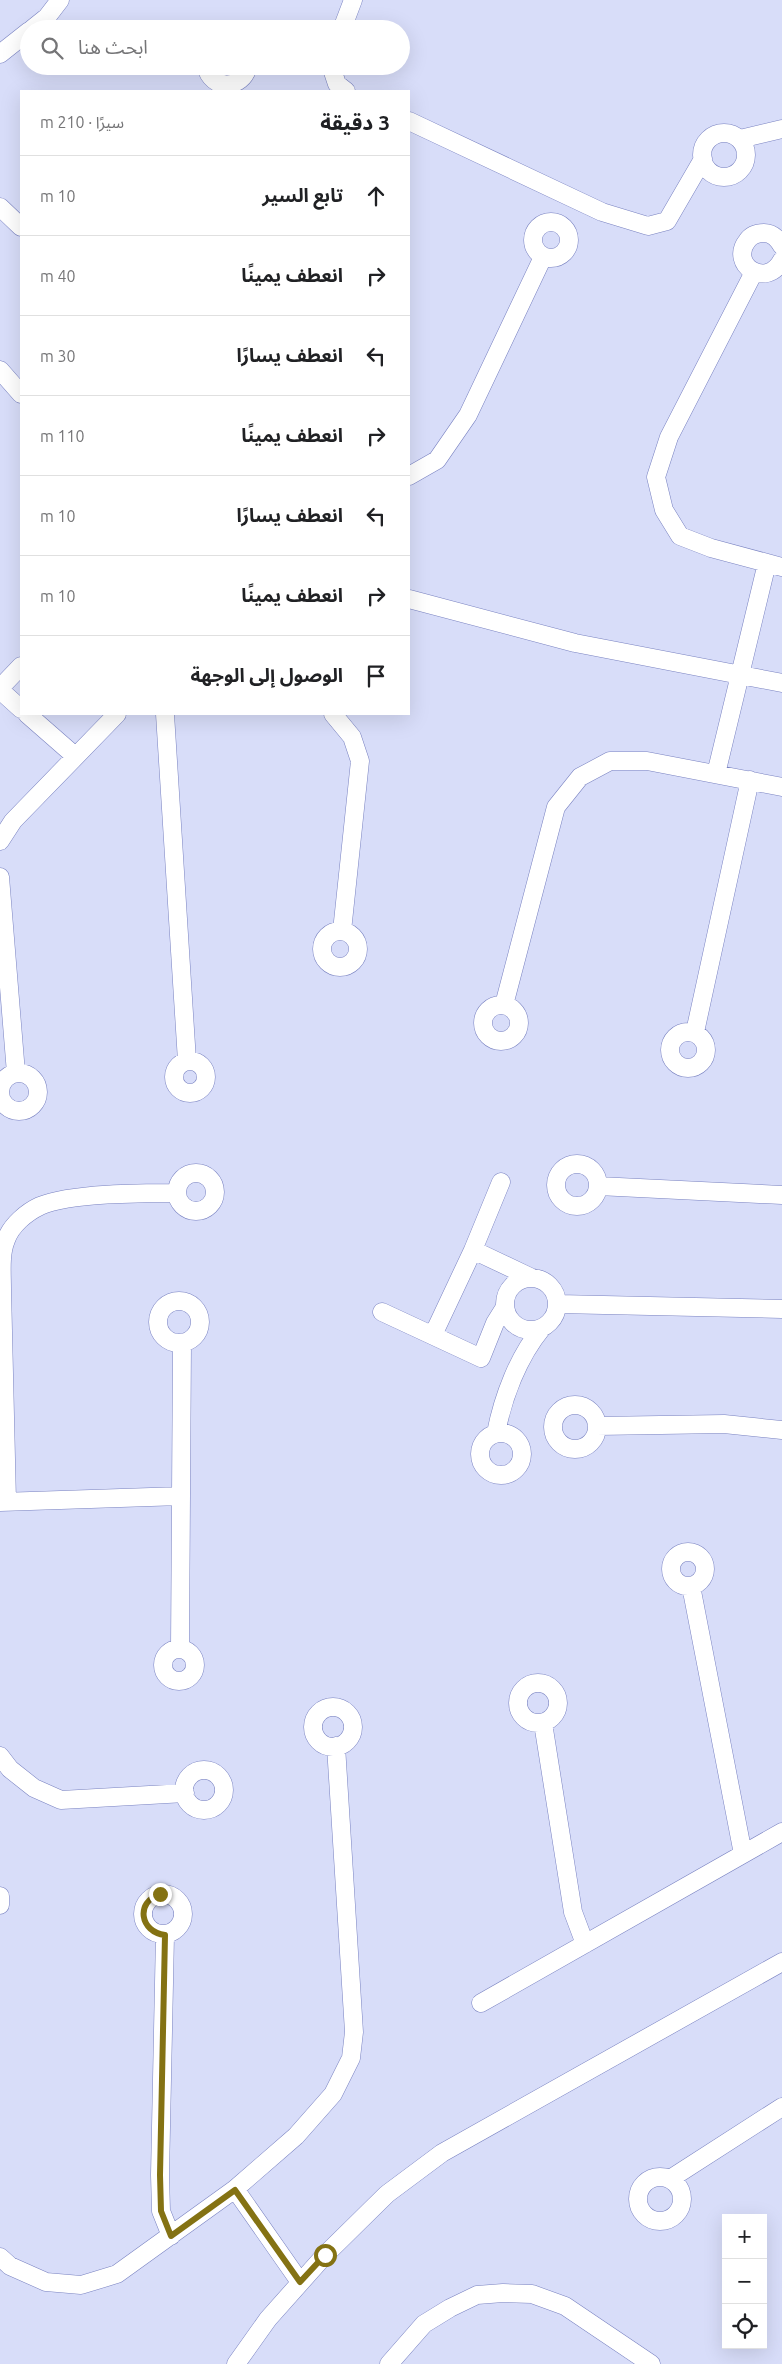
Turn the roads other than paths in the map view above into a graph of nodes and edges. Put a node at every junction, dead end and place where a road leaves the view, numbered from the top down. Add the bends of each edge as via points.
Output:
1 (60, 0) edge
2 (353, 0) edge
3 (42, 20) edge
4 (345, 20) edge
5 (20, 38) edge
6 (0, 54) edge
7 (245, 75) edge
8 (334, 75) edge
9 (213, 87) edge
10 (345, 90) edge
11 (410, 121) edge
12 (782, 128) edge
13 (740, 139) junction
14 (703, 159) junction
15 (0, 207) edge
16 (20, 227) edge
17 (782, 246) edge
18 (544, 256) dead end
19 (782, 260) edge
20 (754, 272) junction
21 (0, 370) edge
22 (20, 393) edge
23 (410, 475) edge
24 (774, 565) edge
25 (410, 598) edge
26 (20, 667) edge
27 (740, 675) junction
28 (782, 683) edge
29 (0, 689) edge
30 (20, 708) edge
31 (28, 715) edge
32 (116, 715) edge
33 (165, 715) edge
34 (334, 715) edge
35 (75, 756) junction
36 (716, 774) junction
37 (750, 780) junction
38 (782, 787) edge
39 (0, 841) edge
40 (0, 877) edge
41 (342, 931) dead end
42 (504, 1005) dead end
43 (695, 1032) dead end
44 (186, 1061) dead end
45 (16, 1073) dead end
46 (501, 1182) dead end
47 (598, 1186) dead end
48 (177, 1193) dead end
49 (782, 1195) edge
50 (473, 1250) junction
51 (522, 1280) junction
52 (558, 1304) junction
53 (505, 1307) junction
54 (782, 1309) edge
55 (382, 1312) dead end
56 (495, 1323) junction
57 (528, 1332) junction
58 (433, 1335) junction
59 (182, 1343) dead end
60 (597, 1426) dead end
61 (782, 1430) edge
62 (496, 1433) dead end
63 (181, 1496) junction
64 (4, 1502) edge
65 (691, 1586) dead end
66 (180, 1648) dead end
67 (544, 1723) dead end
68 (336, 1746) dead end
69 (0, 1756) edge
70 (185, 1793) dead end
71 (782, 1832) edge
72 (743, 1854) junction
73 (0, 1896) edge
74 (0, 1905) edge
75 (165, 1935) dead end
76 (585, 1944) junction
77 (782, 1962) edge
78 (481, 2003) dead end
79 (782, 2107) edge
80 (670, 2179) dead end
81 (235, 2190) junction
82 (171, 2236) junction
83 (0, 2257) edge
84 (300, 2282) junction
85 (236, 2364) edge
86 (390, 2364) edge
87 (650, 2364) edge

1 - 3 street
2 - 4 street
5 - 6 street
7 - 9 street via 236,83
8 - 10 street via 337,84
11 - 14 street via 602,212 648,226 667,221
12 - 13 street
13 - 14 street via 728,133 714,135 705,145
13 - 14 street via 746,160 743,167 731,176 710,172
15 - 16 street
17 - 20 street via 768,233 749,238 742,256
18 - 23 street via 468,415 437,460
19 - 20 street via 774,271 767,274
20 - 24 street via 669,437 656,477 664,510 680,536
21 - 22 street
24 - 27 street
25 - 27 street via 575,643
26 - 29 street
27 - 28 street
27 - 36 street
29 - 30 street
31 - 35 street
32 - 35 street
33 - 44 street
34 - 41 street via 352,737 360,760
35 - 39 street via 14,821
36 - 37 street
36 - 42 street via 647,761 610,761 580,777 556,807
37 - 38 street
37 - 43 street
40 - 45 street
46 - 50 street
47 - 49 street
48 - 64 street via 72,1199 41,1205 20,1219 6,1239 2,1261
50 - 51 street via 508,1266
50 - 58 street
51 - 52 street via 546,1282
51 - 53 street via 505,1298
52 - 54 street
52 - 57 street via 552,1320
53 - 56 street
53 - 57 street
55 - 58 street
56 - 57 street
56 - 58 street via 481,1358
57 - 62 street
59 - 63 street
60 - 61 street via 724,1424
63 - 64 street
63 - 66 street
65 - 72 street
67 - 76 street via 573,1912
68 - 81 street via 354,2032 351,2058 333,2094 296,2136
69 - 70 street via 34,1788 61,1800
71 - 72 street
72 - 76 street
73 - 74 street
75 - 82 street via 160,2184 161,2211
76 - 78 street
77 - 84 street via 442,2153 387,2194
79 - 80 street
81 - 82 street
81 - 84 street
82 - 83 street via 117,2274 81,2285 46,2282 10,2266
84 - 85 street
86 - 87 street via 424,2324 477,2295 503,2293 532,2294 566,2306

